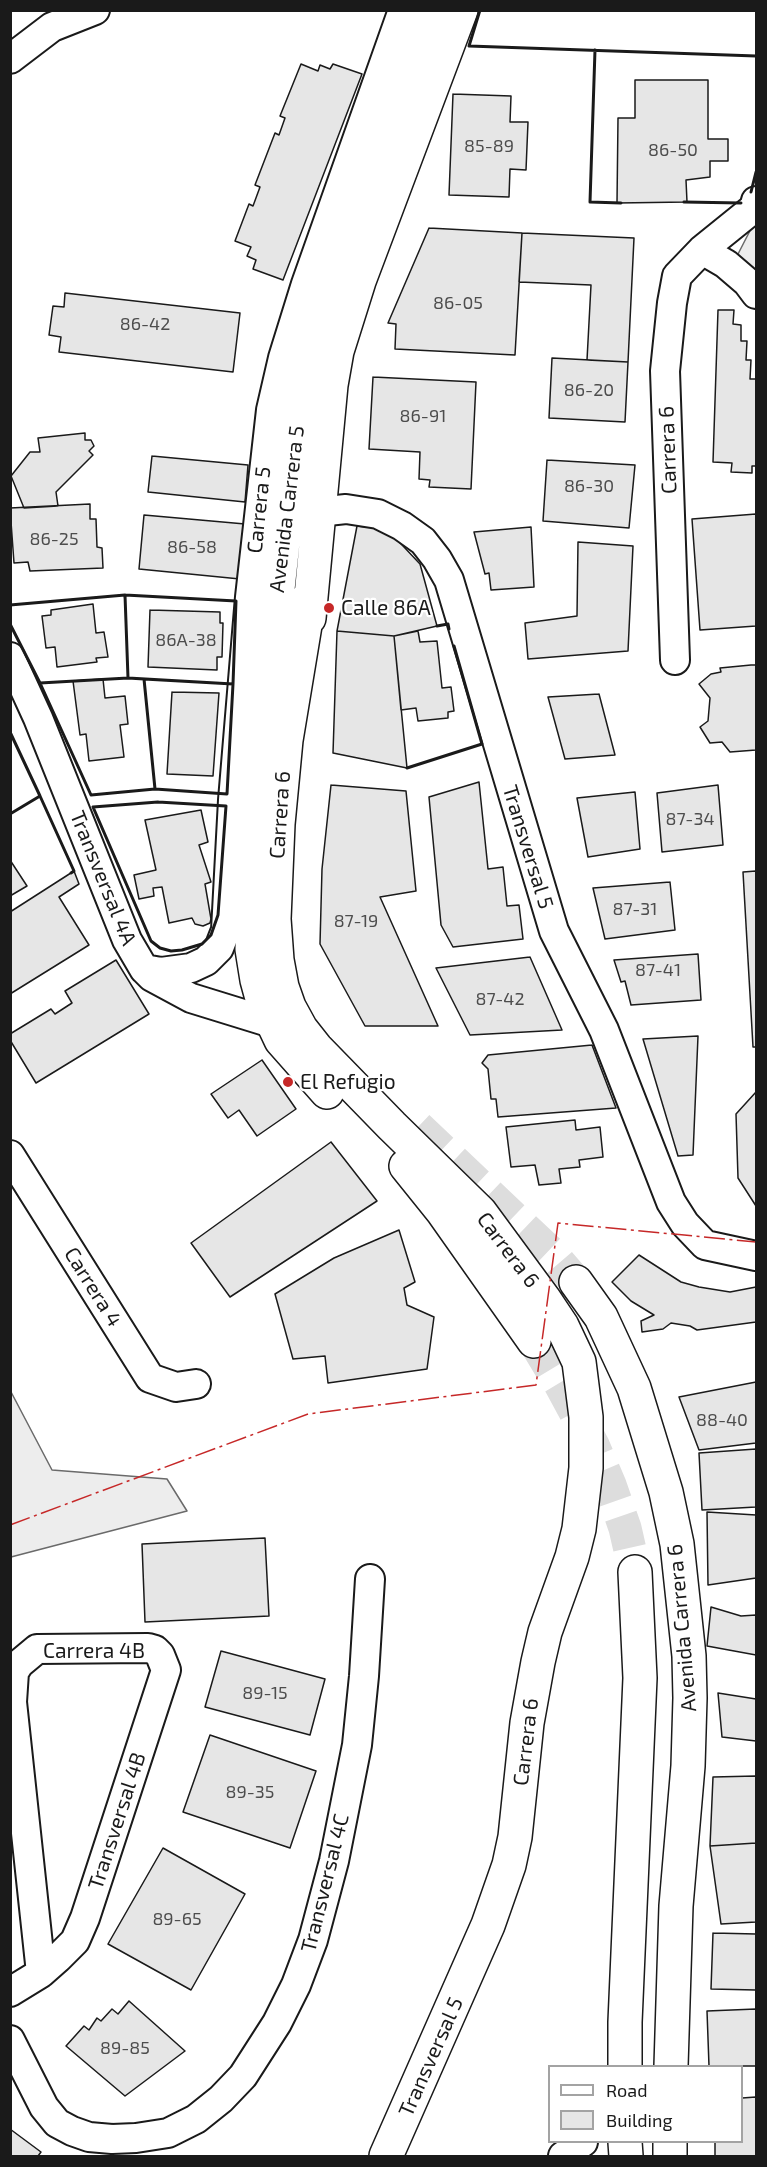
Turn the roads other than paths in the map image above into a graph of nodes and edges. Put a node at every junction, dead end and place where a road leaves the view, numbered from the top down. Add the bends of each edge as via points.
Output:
1 (95, 10) edge
2 (403, 10) edge
3 (427, 10) edge
4 (461, 10) edge
5 (10, 59) edge
6 (756, 201) edge
7 (702, 250) junction
8 (756, 294) edge
9 (318, 512) junction
10 (310, 595) junction
11 (10, 657) edge
12 (675, 660) dead end
13 (144, 969) junction
14 (272, 1023) junction
15 (365, 1125) junction
16 (418, 1127) tunnel mouth
17 (10, 1155) edge
18 (450, 1184) junction
19 (756, 1256) edge
20 (576, 1282) tunnel mouth
21 (534, 1341) tunnel mouth
22 (196, 1384) dead end
23 (635, 1572) tunnel mouth
24 (370, 1580) dead end
25 (160, 1655) joint
26 (475, 1957) joint
27 (40, 1973) junction
28 (10, 1992) edge
29 (10, 2040) edge
30 (625, 2052) edge
31 (611, 2065) edge
32 (671, 2065) edge
33 (562, 2143) edge
34 (582, 2143) edge
35 (386, 2157) edge
36 (553, 2157) edge
37 (563, 2157) edge

1 - 5 street via 52,27
2 - 13 street, Carrera 5 via 306,284 271,410 250,597 226,930 219,948 206,961 191,968 161,972
3 - 14 main road, Avenida Carrera 5 via 320,314 295,431 257,784 252,949 257,980
4 - 9 main road, Avenida Carrera 5 via 347,315 331,385
6 - 7 street, Carrera 6 via 754,208
7 - 8 street via 726,264
7 - 12 street, Carrera 6 via 677,276 665,371
9 - 10 main road, Avenida Carrera 5
9 - 19 street, Transversal 5 via 378,514 423,541 437,559 449,580 554,931 604,1030 671,1202 705,1245
10 - 16 main road, Avenida Carrera 5 via 296,926 298,962 312,1013 333,1041
10 - 18 main road, Carrera 6 via 286,740 278,824 274,919 282,987 301,1029 316,1048
11 - 13 street, Transversal 4A via 127,940
13 - 14 street, Transversal 4A via 190,998
14 - 15 main road via 311,1076
15 - 18 main road
15 - 21 main road via 420,1182
17 - 22 street, Carrera 4 via 150,1378 177,1387
18 - 26 main road, Carrera 6 via 493,1227 562,1326 579,1362 586,1427 579,1529 544,1632 527,1723 515,1837 500,1896
20 - 32 main road, Avenida Carrera 6 via 601,1317 634,1388 666,1492 677,1544 690,1698 676,1906
23 - 30 main road, Avenida Carrera 6 via 639,1678
24 - 29 street, Transversal 4C via 357,1745 314,1940 277,2023 243,2076 196,2119 168,2133 136,2138 89,2137 57,2123 30,2083
25 - 27 street, Transversal 4B via 166,1670 85,1918 75,1941
25 - 27 street, Carrera 4B via 148,1648 37,1649 14,1672 12,1702
26 - 35 main road, Transversal 5
27 - 28 street, Transversal 4B
30 - 31 street
33 - 36 street
34 - 37 street

